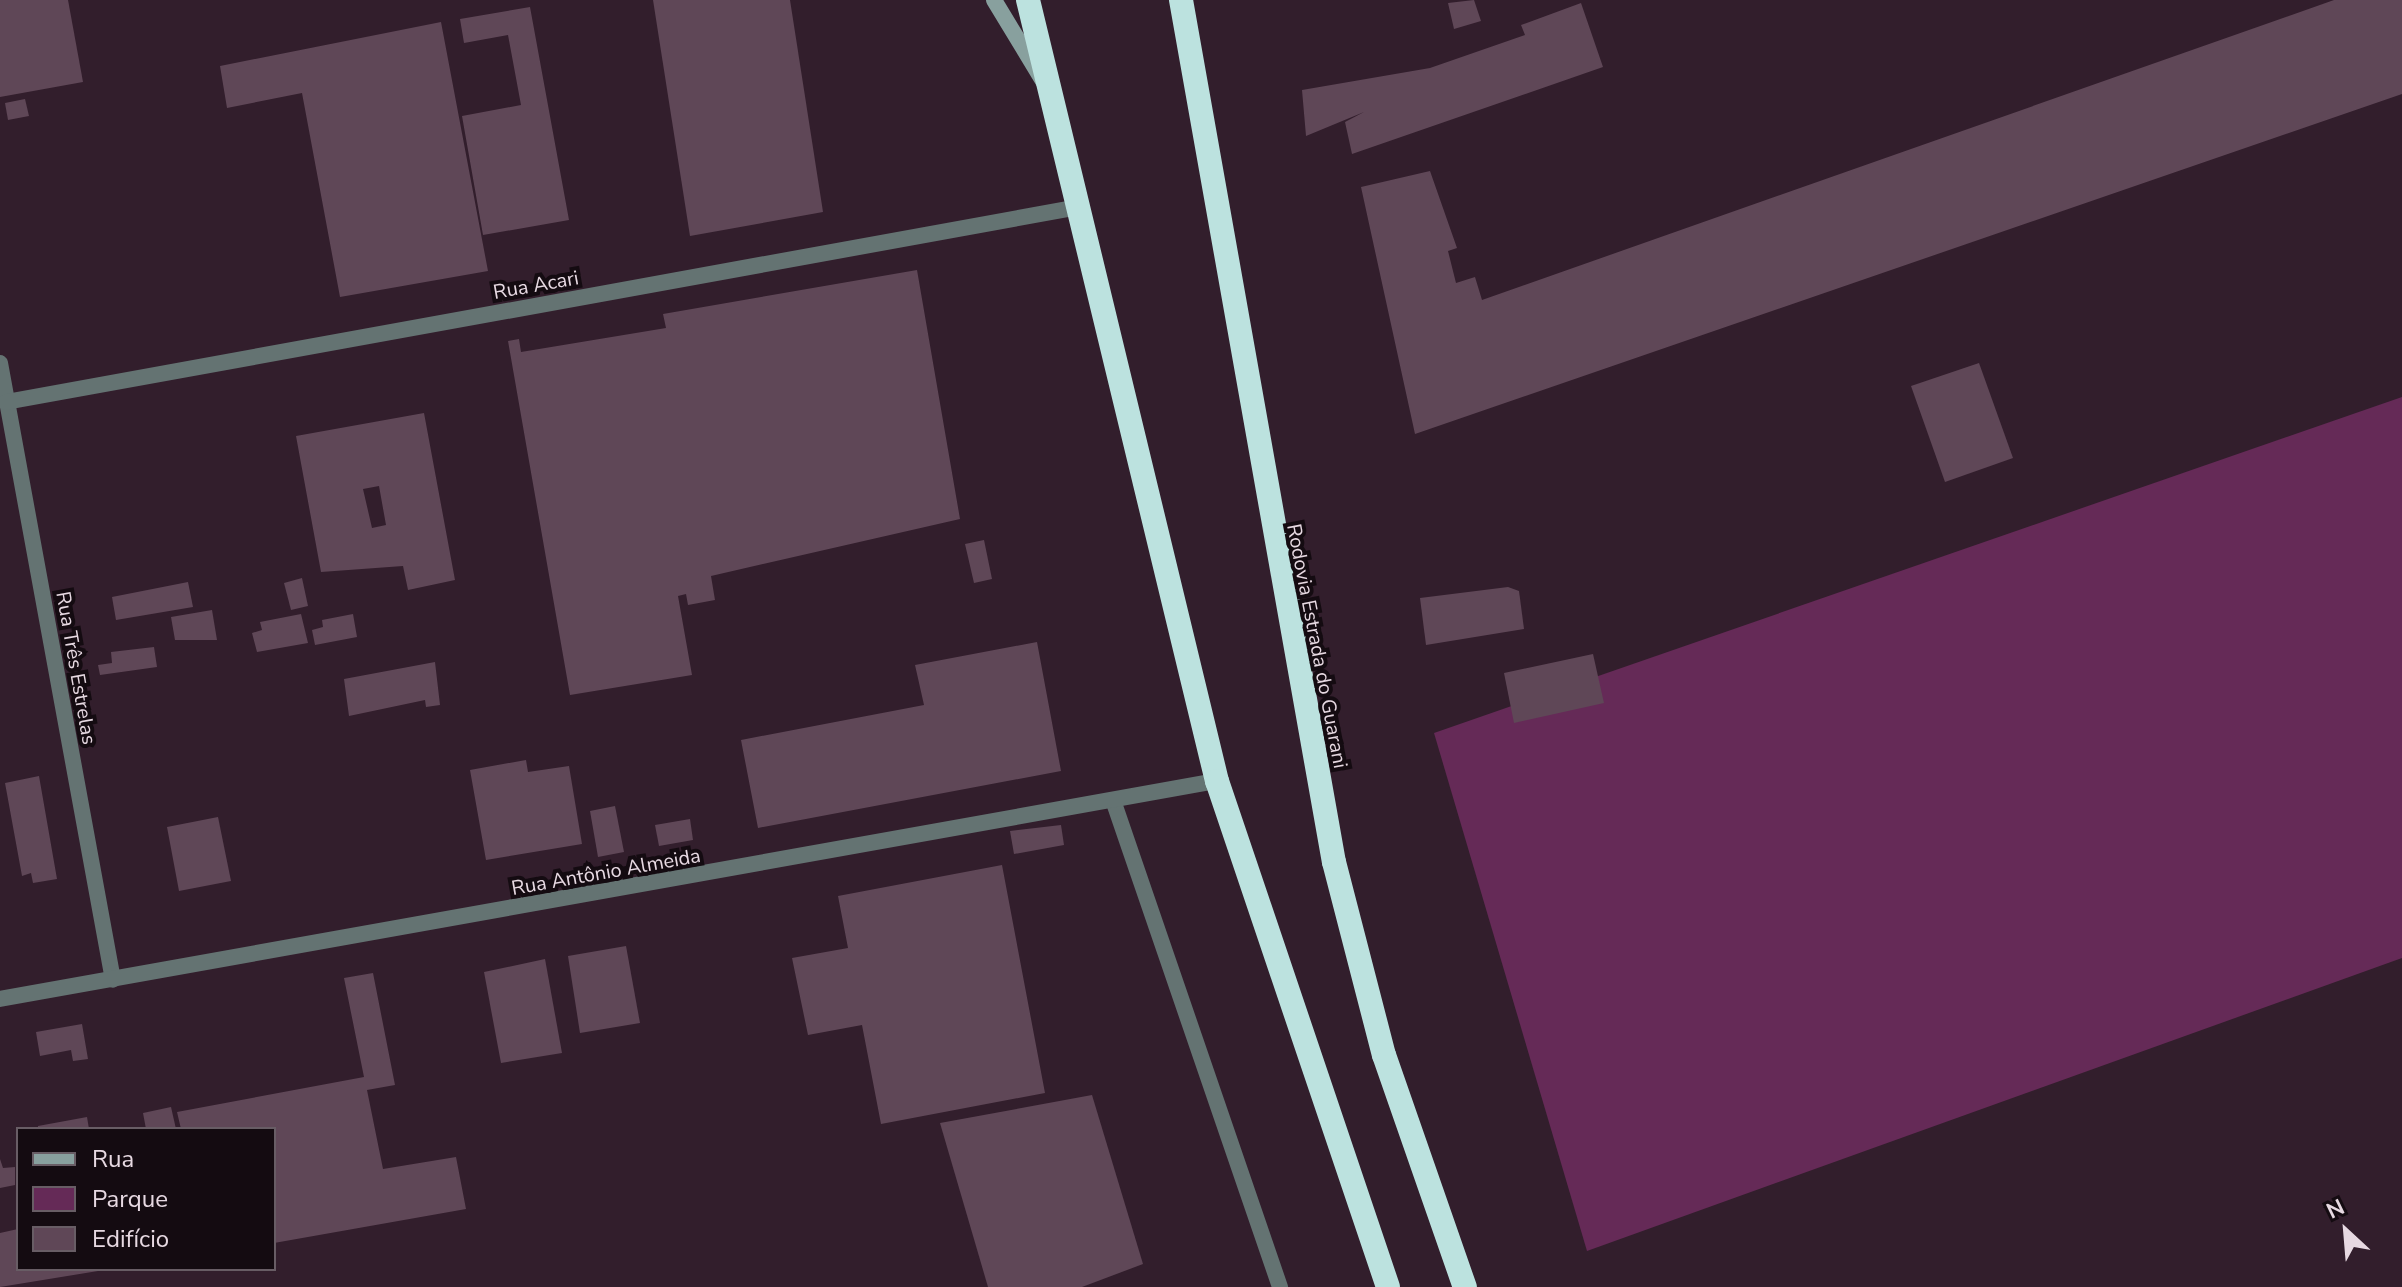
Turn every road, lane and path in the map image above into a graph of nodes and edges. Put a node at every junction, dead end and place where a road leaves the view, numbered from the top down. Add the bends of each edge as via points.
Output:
1 (994, 0) edge
2 (1028, 0) edge
3 (1181, 0) edge
4 (1043, 82) junction
5 (1073, 208) junction
6 (0, 363) edge
7 (6, 402) junction
8 (1217, 781) junction
9 (1114, 803) junction
10 (113, 980) junction
11 (0, 999) edge
12 (1280, 1287) edge
13 (1388, 1287) edge
14 (1465, 1287) edge

1 - 4 main road
2 - 4 highway
3 - 14 highway, Rodovia Estrada do Guarani via 1334,862 1384,1055
4 - 5 highway
5 - 7 street, Rua Acari
5 - 8 highway
6 - 7 street, Rua Três Estrelas
7 - 10 street, Rua Três Estrelas
8 - 9 street, Rua Antônio Almeida
8 - 13 highway
9 - 10 street, Rua Antônio Almeida
9 - 12 street
10 - 11 street, Rua Antônio Almeida

